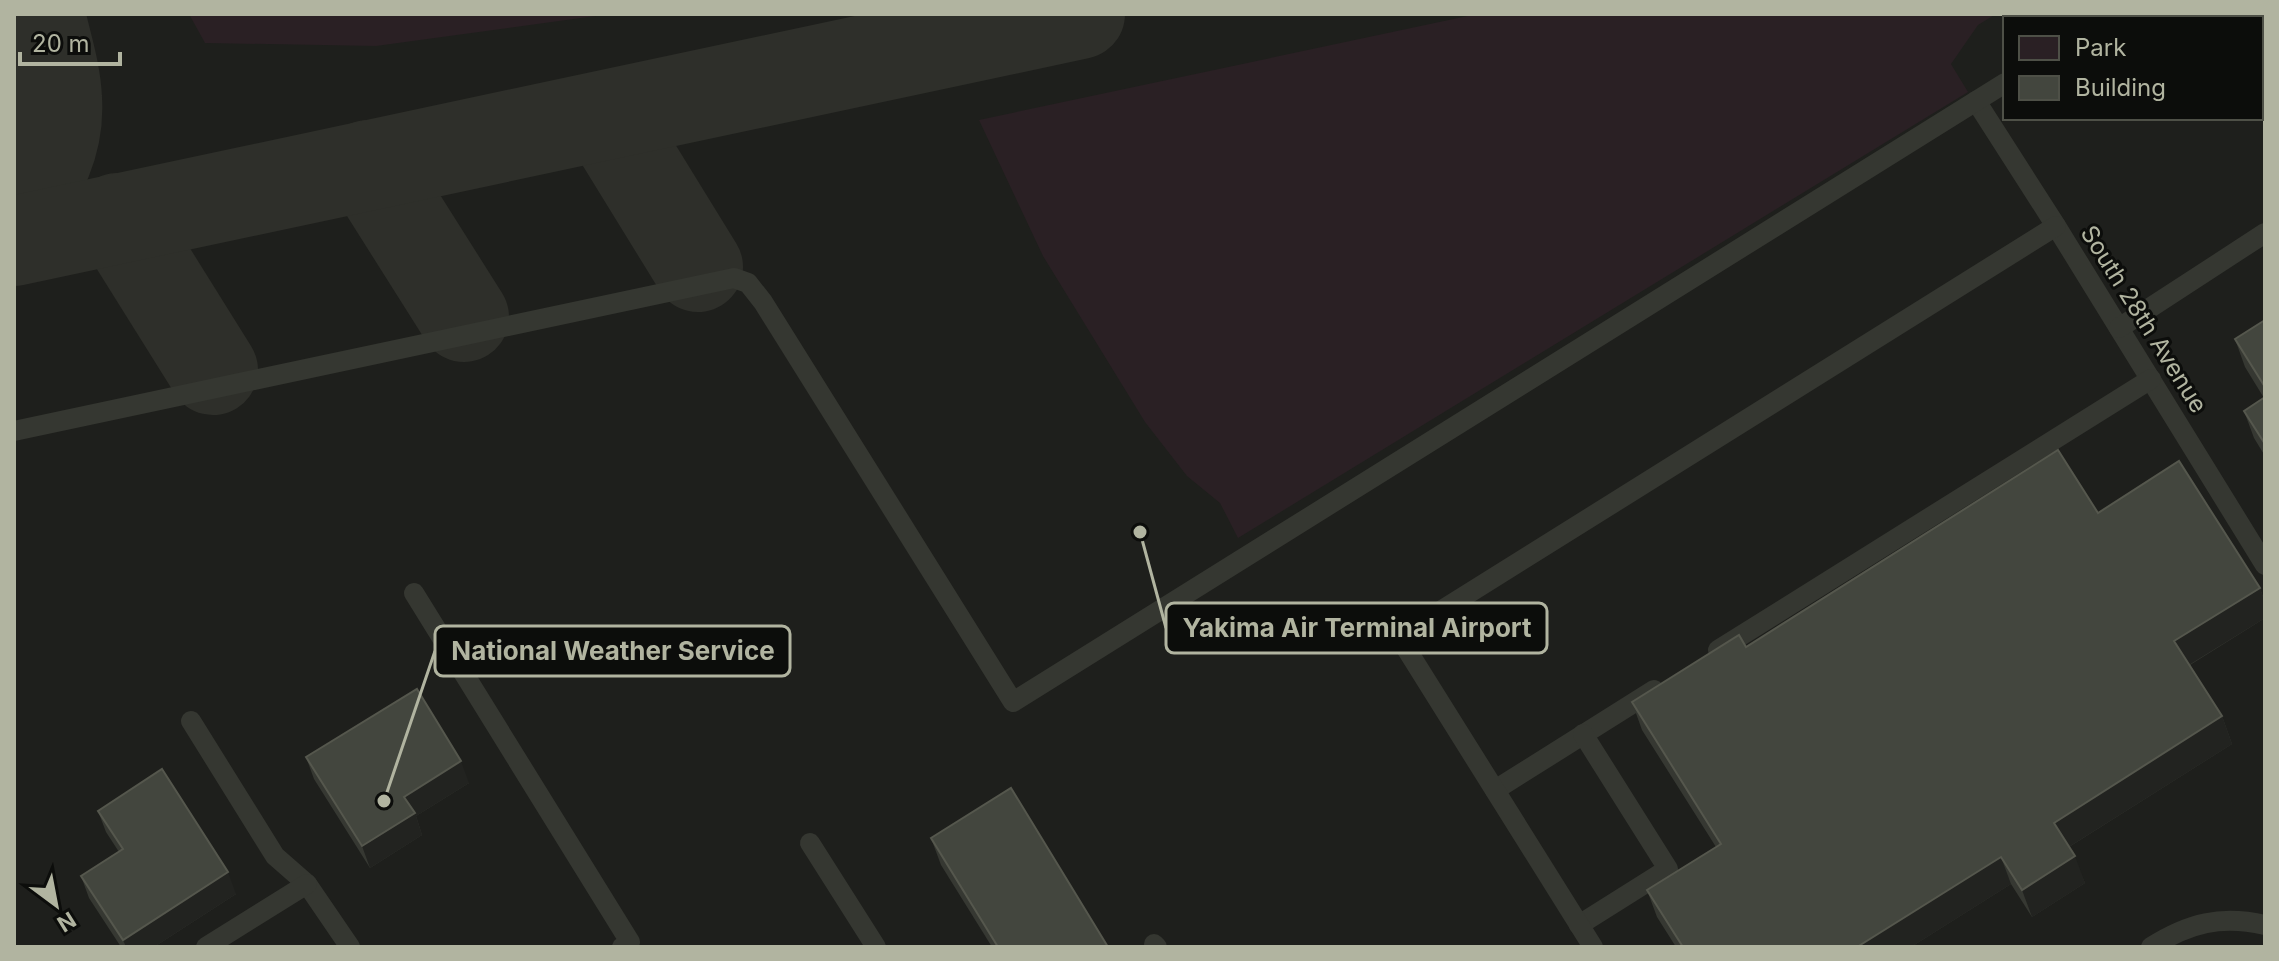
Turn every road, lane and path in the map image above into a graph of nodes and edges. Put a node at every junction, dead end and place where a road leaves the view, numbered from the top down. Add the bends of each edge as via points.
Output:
1 (2003, 84) edge
2 (1976, 101) junction
3 (2056, 226) junction
4 (2265, 233) edge
5 (2119, 328) junction
6 (2151, 379) junction
7 (14, 431) edge
8 (2265, 565) edge
9 (414, 593) dead end
10 (1705, 658) edge
11 (1664, 684) edge
12 (191, 721) dead end
13 (1583, 734) junction
14 (1495, 790) junction
15 (810, 843) dead end
16 (307, 884) junction
17 (1579, 925) junction
18 (2265, 925) edge
19 (206, 947) edge
20 (350, 947) edge
21 (622, 947) edge
22 (876, 947) edge
23 (1593, 947) edge
24 (2151, 947) edge

1 - 2 lane
2 - 3 lane, South 28th Avenue
2 - 7 lane via 1013,702 763,302 748,283 734,278
3 - 5 lane, South 28th Avenue
3 - 14 lane via 1399,637
4 - 5 lane
5 - 6 lane, South 28th Avenue
6 - 8 lane, South 28th Avenue
6 - 10 lane
9 - 21 lane via 630,942
11 - 13 lane
12 - 16 lane via 275,856
13 - 14 lane
13 - 17 lane via 1668,869
14 - 17 lane
15 - 22 lane
16 - 19 lane
16 - 20 lane
17 - 23 lane
18 - 24 lane via 2204,922

